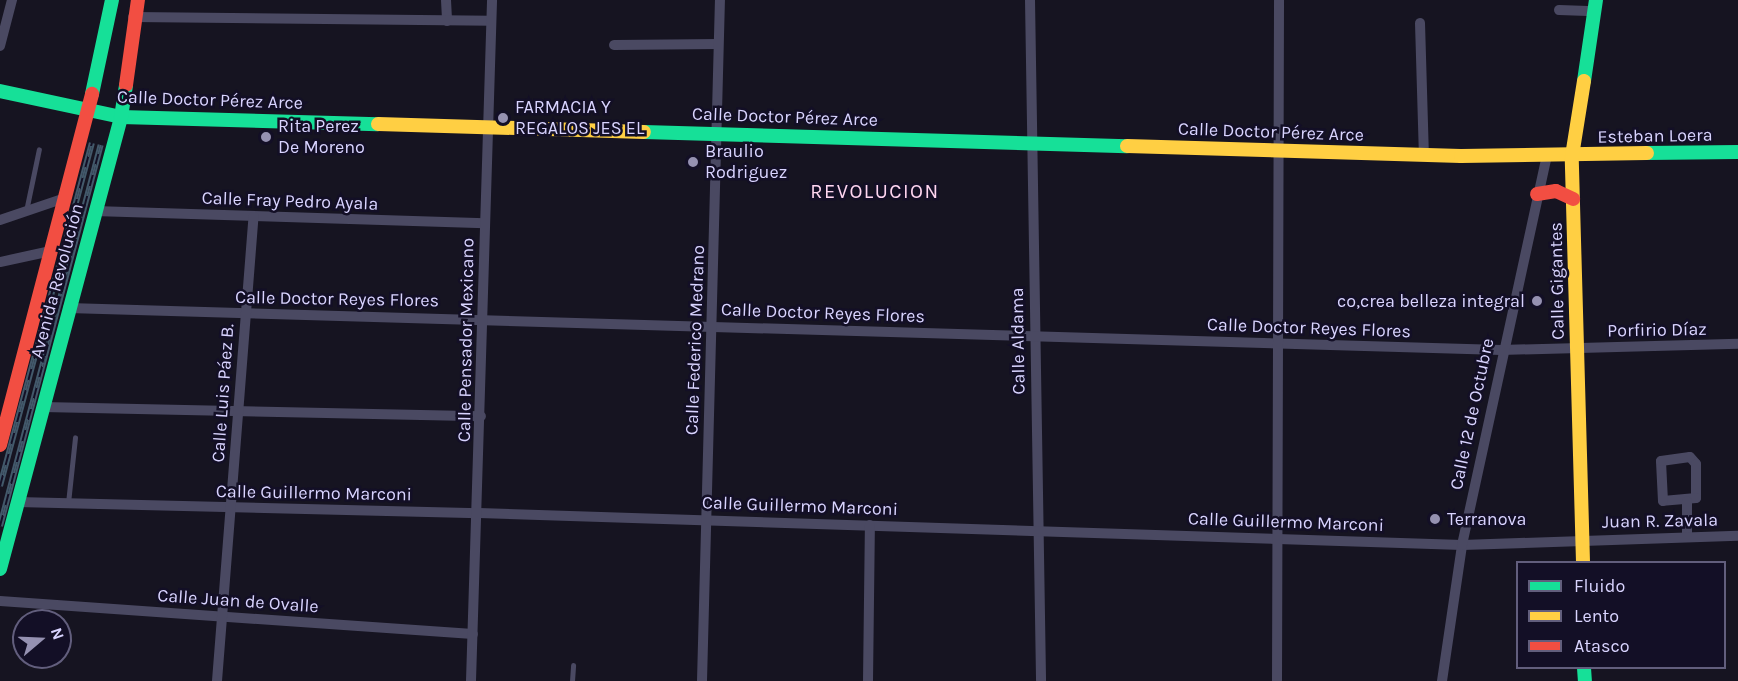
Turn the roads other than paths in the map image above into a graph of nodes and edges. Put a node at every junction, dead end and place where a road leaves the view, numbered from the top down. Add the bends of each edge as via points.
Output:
1 (12, 0) edge
2 (112, 0) edge
3 (138, 0) edge
4 (446, 0) edge
5 (492, 0) edge
6 (720, 0) edge
7 (1030, 0) edge
8 (1279, 0) edge
9 (1595, 6) edge
10 (1559, 10) dead end
11 (133, 17) junction
12 (447, 21) junction
13 (491, 21) junction
14 (1420, 23) dead end
15 (718, 44) junction
16 (614, 45) dead end
17 (0, 46) edge
18 (0, 91) edge
19 (88, 112) junction
20 (121, 117) junction
21 (487, 127) junction
22 (717, 134) junction
23 (1031, 142) junction
24 (39, 149) dead end
25 (1279, 150) junction
26 (1738, 152) edge
27 (1424, 155) junction
28 (1547, 155) junction
29 (1572, 156) junction
30 (1537, 194) junction
31 (64, 198) junction
32 (1574, 200) junction
33 (26, 211) junction
34 (94, 211) junction
35 (254, 216) junction
36 (0, 220) edge
37 (485, 223) junction
38 (51, 251) junction
39 (0, 262) edge
40 (68, 308) junction
41 (246, 314) junction
42 (483, 319) junction
43 (712, 325) junction
44 (1034, 338) junction
45 (1277, 343) junction
46 (1738, 344) edge
47 (1577, 348) junction
48 (1502, 350) junction
49 (43, 407) junction
50 (238, 411) junction
51 (481, 416) junction
52 (75, 437) dead end
53 (0, 445) edge
54 (1687, 501) junction
55 (17, 502) junction
56 (68, 503) junction
57 (231, 508) junction
58 (478, 513) junction
59 (707, 520) junction
60 (870, 525) junction
61 (1037, 530) junction
62 (1738, 536) edge
63 (1279, 537) junction
64 (1688, 537) junction
65 (1582, 539) junction
66 (1462, 545) junction
67 (1583, 561) edge
68 (0, 568) edge
69 (0, 602) edge
70 (223, 616) junction
71 (473, 634) junction
72 (573, 665) dead end
73 (217, 681) edge
74 (471, 681) edge
75 (572, 681) edge
76 (702, 681) edge
77 (868, 681) edge
78 (1041, 681) edge
79 (1277, 681) edge
80 (1442, 681) edge

1 - 17 street
2 - 19 street, Avenida Revolución
3 - 11 street, Avenida Revolución
4 - 12 street
5 - 13 street, Calle Pensador Mexicano
6 - 15 street, Calle Federico Medrano
7 - 23 street, Calle Aldama
8 - 25 street
9 - 10 street
9 - 29 street, Calle Gigantes via 1575,115
11 - 12 street
11 - 20 street, Avenida Revolución
12 - 13 street
13 - 21 street, Calle Pensador Mexicano
14 - 27 street
15 - 16 street
15 - 22 street, Calle Federico Medrano
18 - 19 street, Calle Doctor Pérez Arce
19 - 20 street, Calle Doctor Pérez Arce
19 - 31 street, Avenida Revolución
20 - 21 street, Calle Doctor Pérez Arce
20 - 34 street, Avenida Revolución
21 - 22 street, Calle Doctor Pérez Arce
21 - 37 street, Calle Pensador Mexicano
22 - 23 street, Calle Doctor Pérez Arce
22 - 43 street, Calle Federico Medrano
23 - 25 street, Calle Doctor Pérez Arce
23 - 44 street, Calle Aldama
24 - 33 lane
25 - 27 street, Calle Doctor Pérez Arce
25 - 45 street
26 - 29 street, Esteban Loera
27 - 28 street, Calle Doctor Pérez Arce
28 - 29 street, Calle Doctor Pérez Arce
28 - 30 street, Calle 12 de Octubre
29 - 32 street, Calle Gigantes
30 - 32 street via 1556,191
30 - 48 street, Calle 12 de Octubre
31 - 33 street
31 - 38 street, Avenida Revolución
32 - 47 street, Calle Gigantes
33 - 36 street
34 - 35 street, Calle Fray Pedro Ayala
34 - 40 street, Avenida Revolución
35 - 37 street, Calle Fray Pedro Ayala
35 - 41 street, Calle Luis Páez B.
37 - 42 street, Calle Pensador Mexicano
38 - 39 street
38 - 53 street, Avenida Revolución
40 - 41 street, Calle Doctor Reyes Flores
40 - 49 street, Avenida Revolución
41 - 42 street, Calle Doctor Reyes Flores
41 - 50 street, Calle Luis Páez B.
42 - 43 street, Calle Doctor Reyes Flores
42 - 51 street, Calle Pensador Mexicano
43 - 44 street, Calle Doctor Reyes Flores
43 - 59 street, Calle Federico Medrano
44 - 45 street, Calle Doctor Reyes Flores
44 - 61 street, Calle Aldama
45 - 48 street, Calle Doctor Reyes Flores
45 - 63 street
46 - 47 street, Porfirio Díaz
47 - 48 street, Calle Doctor Reyes Flores
47 - 65 street, Calle Gigantes
48 - 66 street, Calle 12 de Octubre
49 - 50 street
49 - 55 street, Avenida Revolución
50 - 51 street
50 - 57 street, Calle Luis Páez B.
51 - 58 street, Calle Pensador Mexicano
52 - 56 lane
54 - 54 street via 1663,501 1661,460 1695,459 1698,495
54 - 64 street
55 - 56 street, Calle Guillermo Marconi
55 - 68 street, Avenida Revolución
56 - 57 street, Calle Guillermo Marconi
57 - 58 street, Calle Guillermo Marconi
57 - 70 street, Calle Luis Páez B.
58 - 59 street, Calle Guillermo Marconi
58 - 71 street, Calle Pensador Mexicano
59 - 60 street, Calle Guillermo Marconi
59 - 76 street, Calle Federico Medrano
60 - 61 street, Calle Guillermo Marconi
60 - 77 street
61 - 63 street, Calle Guillermo Marconi
61 - 78 street, Calle Aldama
62 - 64 street, Juan R. Zavala
63 - 66 street, Calle Guillermo Marconi
63 - 79 street
64 - 65 street, Juan R. Zavala
65 - 66 street, Calle Guillermo Marconi
65 - 67 street, Calle Gigantes
66 - 80 street, Calle 12 de Octubre
69 - 70 street, Calle Juan de Ovalle
70 - 71 street, Calle Juan de Ovalle
70 - 73 street, Calle Luis Páez B.
71 - 74 street, Calle Pensador Mexicano
72 - 75 lane

